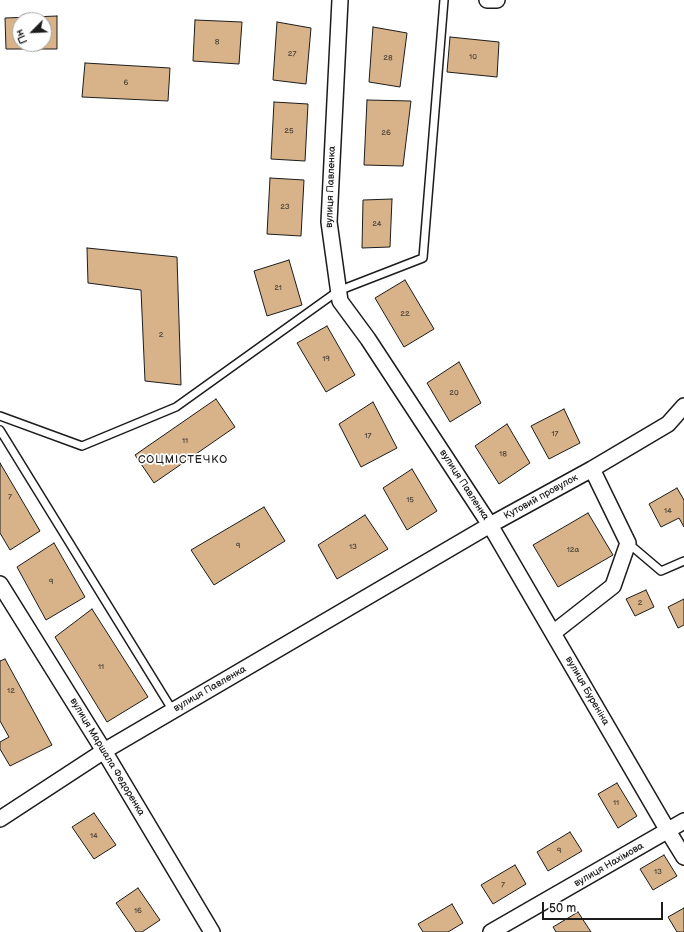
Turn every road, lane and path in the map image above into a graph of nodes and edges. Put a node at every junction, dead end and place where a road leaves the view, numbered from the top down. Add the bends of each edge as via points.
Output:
1 (340, 0) edge
2 (444, 0) edge
3 (487, 0) edge
4 (497, 0) edge
5 (338, 291) junction
6 (684, 406) edge
7 (0, 416) edge
8 (0, 430) edge
9 (592, 469) junction
10 (490, 525) junction
11 (628, 543) junction
12 (684, 561) edge
13 (0, 584) edge
14 (553, 633) junction
15 (173, 710) junction
16 (104, 751) junction
17 (0, 819) edge
18 (684, 821) edge
19 (668, 831) junction
20 (684, 857) edge
21 (212, 932) edge
22 (491, 932) edge

1 - 5 street, вулиця Павленка via 329,222
2 - 5 lane via 423,258
3 - 4 street
5 - 7 lane via 176,407 82,446
5 - 10 street, вулиця Павленка via 340,301 368,339
6 - 9 street, Кутовий провулок via 668,424
8 - 15 lane
9 - 10 street, Кутовий провулок
9 - 11 street
10 - 14 street, вулиця Буреніна
10 - 15 street, вулиця Павленка
11 - 12 lane via 661,571
11 - 14 street via 613,586
13 - 16 street, вулиця Маршала Федоренка
14 - 19 street, вулиця Буреніна
15 - 16 street, вулиця Павленка
16 - 17 street, вулиця Павленка
16 - 21 street, вулиця Маршала Федоренка
18 - 19 street, вулиця Нахімова
19 - 20 street, вулиця Буреніна
19 - 22 street, вулиця Нахімова

